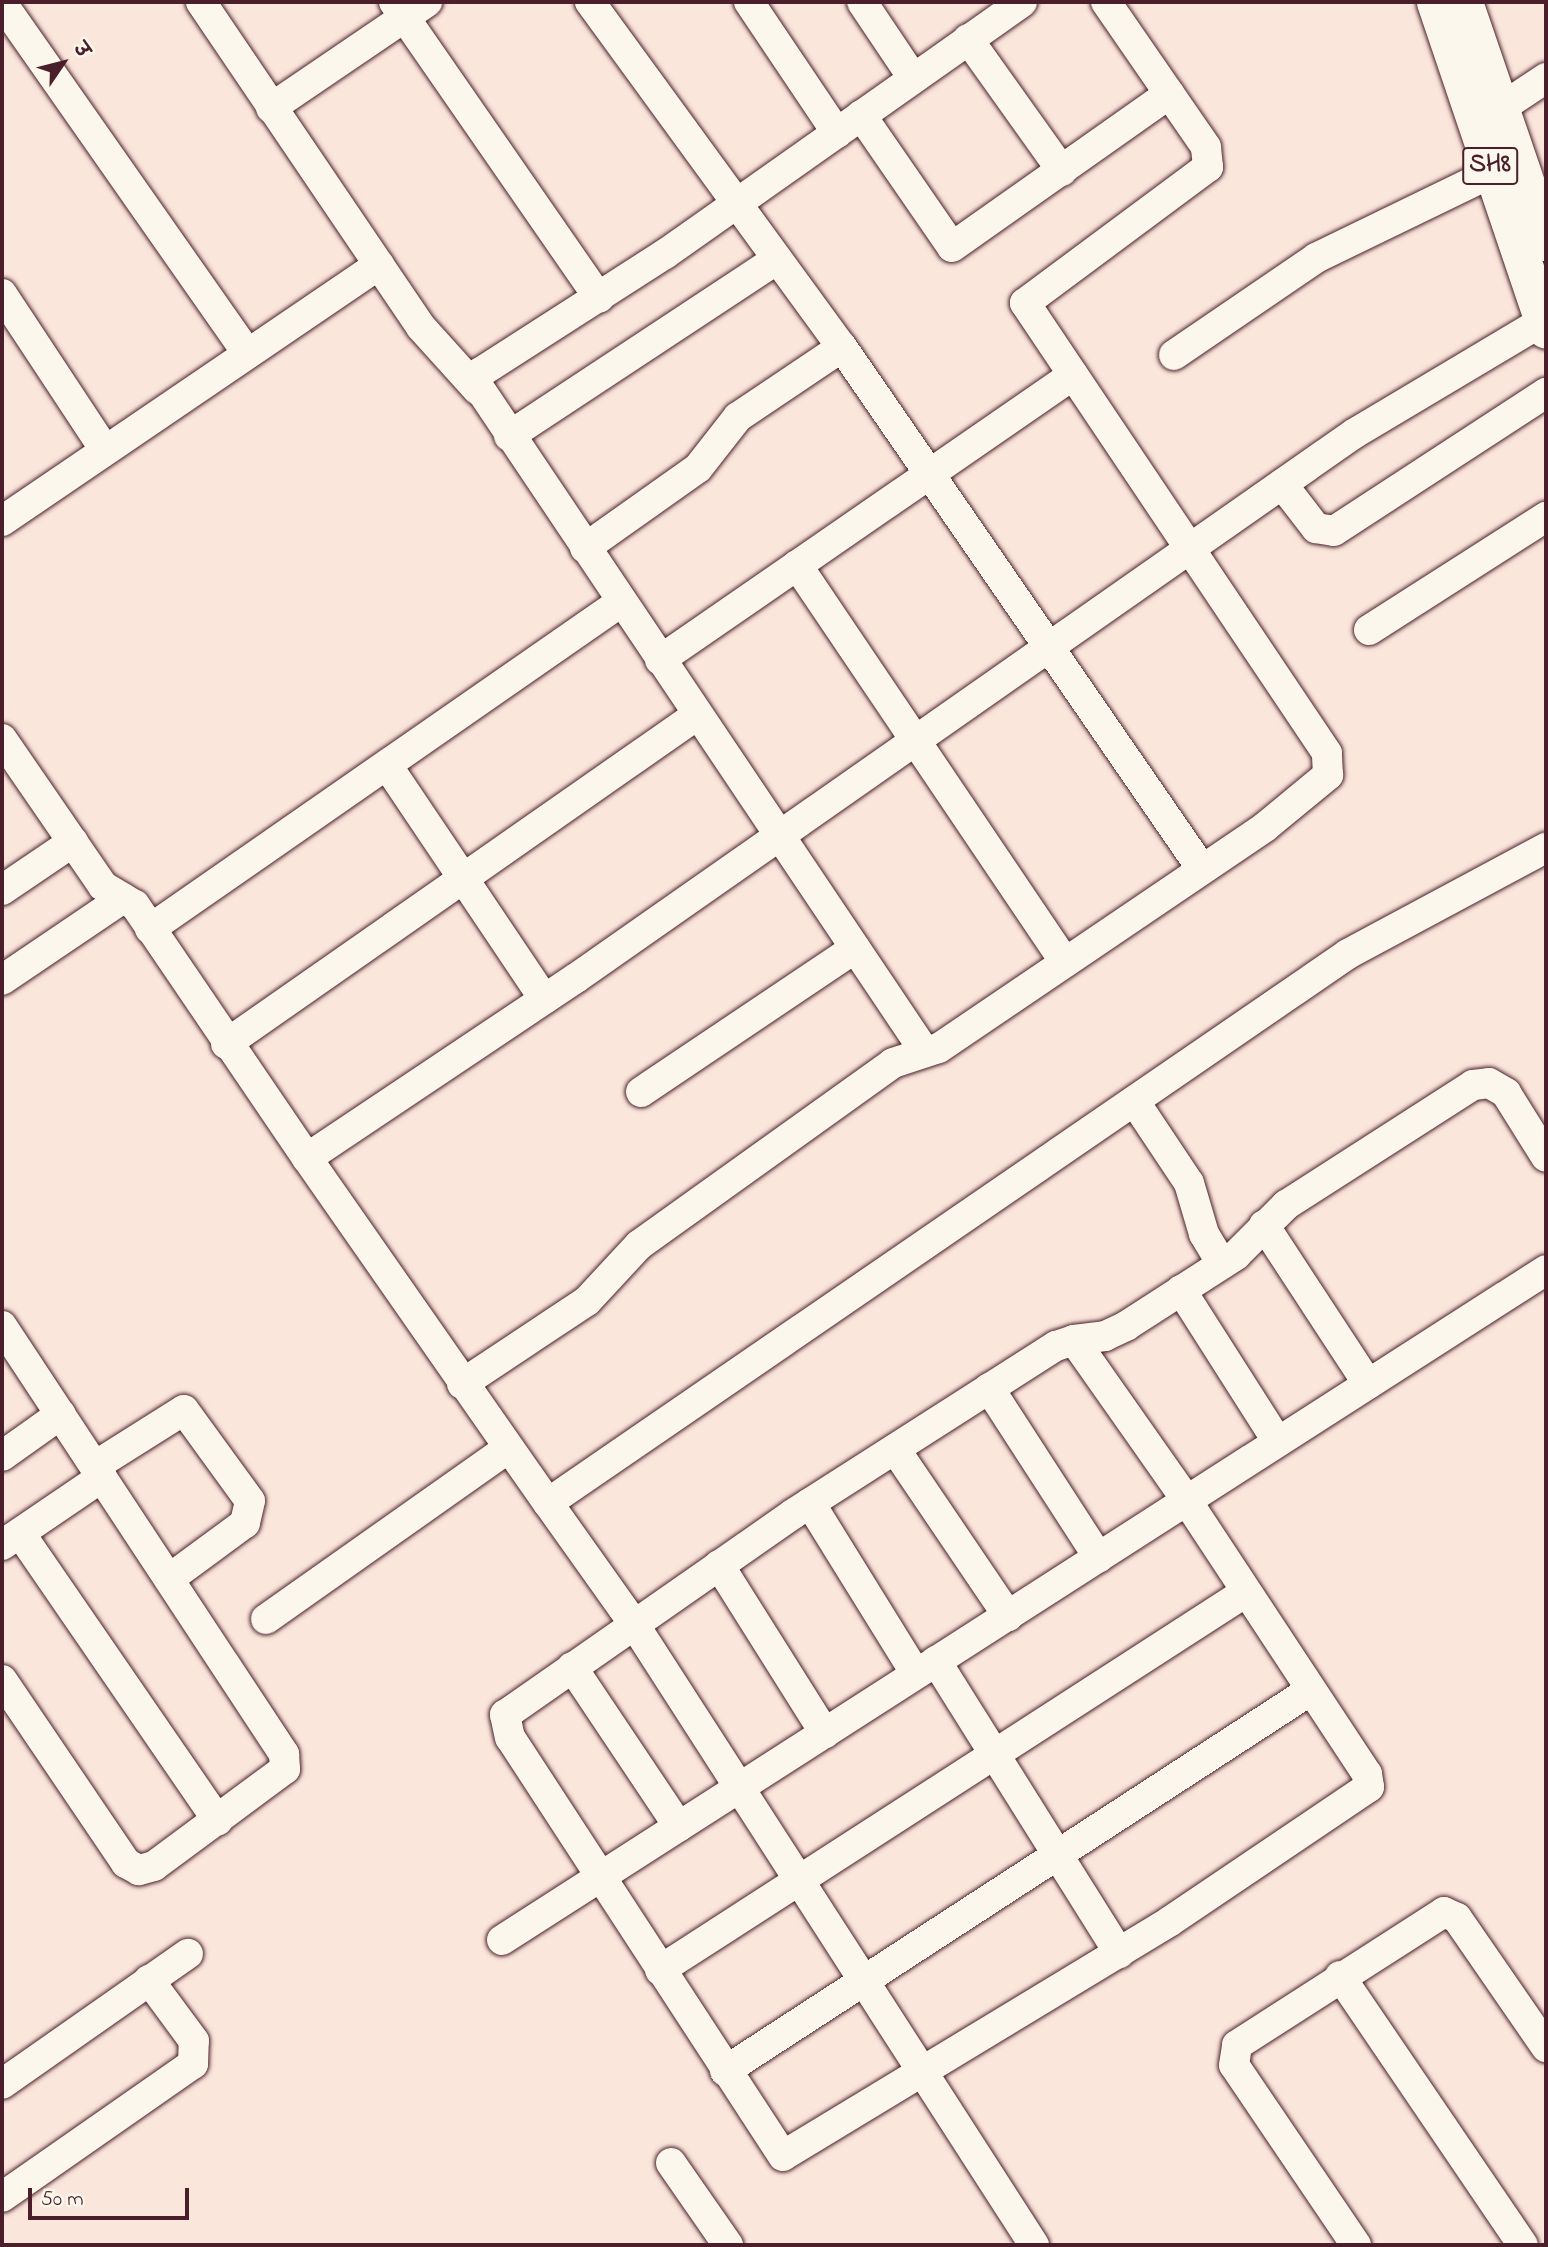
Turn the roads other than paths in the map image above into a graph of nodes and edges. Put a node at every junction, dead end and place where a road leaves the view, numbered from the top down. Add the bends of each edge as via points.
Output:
1 (201, 2) edge
2 (590, 2) edge
3 (750, 2) edge
4 (862, 2) edge
5 (1022, 2) edge
6 (1106, 2) edge
7 (1435, 2) edge
8 (1464, 2) edge
9 (408, 7) edge
10 (7, 22) edge
11 (968, 39) junction
12 (914, 78) junction
13 (1546, 78) edge
14 (1169, 94) junction
15 (271, 108) junction
16 (1501, 108) junction
17 (861, 115) junction
18 (837, 133) junction
19 (1062, 171) junction
20 (1493, 172) junction
21 (736, 202) junction
22 (1546, 242) edge
23 (777, 258) junction
24 (379, 265) junction
25 (2, 294) edge
26 (599, 298) junction
27 (1545, 326) edge
28 (842, 347) junction
29 (246, 352) junction
30 (1174, 355) dead end
31 (1073, 375) junction
32 (478, 390) junction
33 (1546, 393) edge
34 (509, 436) junction
35 (105, 450) junction
36 (927, 474) junction
37 (1282, 484) junction
38 (1546, 517) edge
39 (2, 521) edge
40 (585, 548) junction
41 (1190, 549) junction
42 (797, 565) junction
43 (621, 602) junction
44 (1369, 630) dead end
45 (1049, 648) junction
46 (660, 660) junction
47 (697, 715) junction
48 (2, 739) edge
49 (916, 740) junction
50 (387, 765) junction
51 (779, 834) junction
52 (73, 842) junction
53 (1546, 848) edge
54 (1202, 869) junction
55 (462, 879) junction
56 (2, 890) edge
57 (123, 898) junction
58 (150, 929) junction
59 (855, 948) junction
60 (1065, 962) junction
61 (2, 981) edge
62 (544, 999) junction
63 (226, 1044) junction
64 (925, 1052) junction
65 (641, 1092) dead end
66 (1135, 1102) junction
67 (1546, 1157) edge
68 (307, 1158) junction
69 (1264, 1226) junction
70 (1222, 1264) junction
71 (1546, 1270) edge
72 (1181, 1290) junction
73 (2, 1326) edge
74 (1074, 1340) junction
75 (462, 1384) junction
76 (1368, 1384) junction
77 (989, 1388) junction
78 (61, 1415) junction
79 (1278, 1442) junction
80 (508, 1448) junction
81 (895, 1449) junction
82 (2, 1456) edge
83 (98, 1472) junction
84 (1187, 1501) junction
85 (548, 1503) junction
86 (810, 1503) junction
87 (11, 1539) edge
88 (1099, 1558) junction
89 (719, 1565) junction
90 (169, 1579) junction
91 (1246, 1592) junction
92 (1008, 1616) junction
93 (266, 1619) dead end
94 (634, 1624) junction
95 (572, 1667) junction
96 (926, 1668) junction
97 (2, 1679) edge
98 (1311, 1690) junction
99 (825, 1733) junction
100 (996, 1754) junction
101 (738, 1789) junction
102 (219, 1821) junction
103 (679, 1827) junction
104 (1058, 1854) junction
105 (600, 1877) junction
106 (798, 1882) junction
107 (502, 1940) dead end
108 (1119, 1953) junction
109 (188, 1954) dead end
110 (660, 1969) junction
111 (1340, 1976) junction
112 (149, 1980) junction
113 (862, 1980) junction
114 (1546, 2047) edge
115 (724, 2071) junction
116 (922, 2073) junction
117 (2, 2084) edge
118 (671, 2162) dead end
119 (2, 2197) edge
120 (728, 2245) edge
121 (1034, 2245) edge
122 (1356, 2245) edge
123 (1522, 2245) edge

1 - 15 street
2 - 21 street
3 - 18 street
4 - 12 street
5 - 11 street
6 - 14 street
7 - 20 main road, SH8
8 - 16 main road, SH8
9 - 15 street
9 - 26 street
10 - 29 street
11 - 12 street
11 - 19 street
12 - 17 street
13 - 16 street
14 - 19 street
14 - 31 street via 1209,154 1203,175 1025,303
15 - 24 street
16 - 22 main road, SH8
17 - 18 street
17 - 19 street via 952,247
18 - 21 street
20 - 27 main road, SH8
20 - 30 street via 1334,248
21 - 23 street
21 - 26 street
23 - 28 street
23 - 34 street
24 - 29 street
24 - 32 street via 433,343
25 - 35 street
26 - 32 street via 481,372
27 - 37 street via 1419,392
28 - 36 street
28 - 40 street via 738,416 698,468
29 - 35 street
31 - 36 street
31 - 41 street
32 - 34 street
33 - 37 street via 1334,531 1316,528
34 - 40 street
35 - 39 street
36 - 42 street
36 - 45 street
37 - 41 street
38 - 44 street
40 - 43 street
41 - 45 street
41 - 54 street via 1331,767 1323,781 1265,827
42 - 46 street
42 - 49 street
43 - 46 street
43 - 50 street
45 - 49 street
45 - 54 street
46 - 47 street
47 - 51 street
47 - 55 street
48 - 52 street
49 - 51 street
49 - 60 street
50 - 55 street
50 - 58 street
51 - 59 street
51 - 62 street
52 - 56 street
52 - 57 street via 103,886
53 - 66 street via 1379,934
54 - 60 street
55 - 62 street
55 - 63 street
57 - 58 street
57 - 61 street
58 - 63 street
59 - 64 street
59 - 65 street
60 - 64 street
62 - 68 street
63 - 68 street
64 - 75 street via 893,1063 639,1245 587,1301
66 - 70 street via 1189,1183 1203,1234
66 - 85 street
67 - 69 street via 1506,1093 1482,1083 1286,1205
68 - 75 street
69 - 70 street
69 - 76 street
70 - 72 street
71 - 76 street
72 - 74 street via 1116,1332
72 - 79 street
73 - 78 street
74 - 77 street
74 - 84 street
75 - 80 street
76 - 79 street
77 - 81 street
77 - 88 street
78 - 82 street
78 - 83 street
79 - 84 street
80 - 85 street
80 - 93 street
81 - 86 street
81 - 92 street
83 - 87 street
83 - 90 street
83 - 90 street via 184,1410 250,1501 245,1523
84 - 88 street
84 - 91 street
85 - 94 street
86 - 89 street
86 - 96 street
87 - 102 street
88 - 92 street
89 - 94 street
89 - 99 street
90 - 102 street via 285,1760 279,1778
91 - 98 street
91 - 100 street
92 - 96 street
94 - 95 street
94 - 101 street
95 - 103 street
95 - 105 street via 504,1720
96 - 99 street
96 - 100 street
97 - 102 street via 132,1868 154,1866
98 - 104 street
98 - 108 street via 1367,1774 1367,1792
99 - 101 street
100 - 104 street
100 - 106 street
101 - 103 street
101 - 106 street
103 - 105 street
104 - 108 street
104 - 113 street
105 - 107 street
105 - 110 street
106 - 110 street
106 - 113 street
108 - 116 street
109 - 112 street
110 - 115 street
111 - 114 street via 1436,1914 1451,1913
111 - 122 street via 1244,2039 1232,2057
111 - 123 street
112 - 117 street
112 - 119 street via 194,2041 193,2064
113 - 115 street
113 - 116 street
115 - 116 street via 783,2156
116 - 121 street
118 - 120 street

